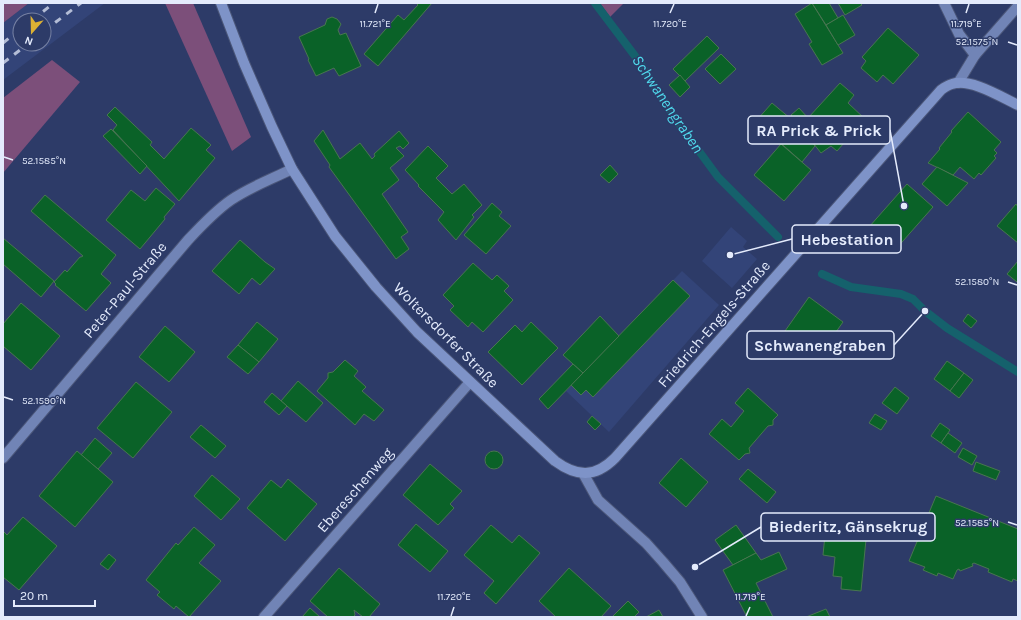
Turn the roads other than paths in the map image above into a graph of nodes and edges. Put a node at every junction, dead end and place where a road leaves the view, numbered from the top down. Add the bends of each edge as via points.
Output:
1 (221, 3) edge
2 (944, 3) edge
3 (1018, 6) edge
4 (975, 55) junction
5 (958, 83) junction
6 (1018, 105) edge
7 (292, 169) junction
8 (470, 382) junction
9 (3, 458) edge
10 (583, 473) junction
11 (264, 617) edge
12 (702, 617) edge

1 - 7 street, Woltersdorfer Straße via 247,69
2 - 4 street via 959,34
3 - 4 street
4 - 5 street
5 - 6 street via 976,86
5 - 10 street, Friedrich-Engels-Straße via 947,86 936,94 615,458 597,472
7 - 8 street, Woltersdorfer Straße via 335,236 376,287 417,332
7 - 9 street, Peter-Paul-Straße via 247,190 205,222
8 - 10 street, Woltersdorfer Straße via 555,461 568,470
8 - 11 street, Ebereschenweg
10 - 12 street via 598,500 646,543 663,562 680,582

